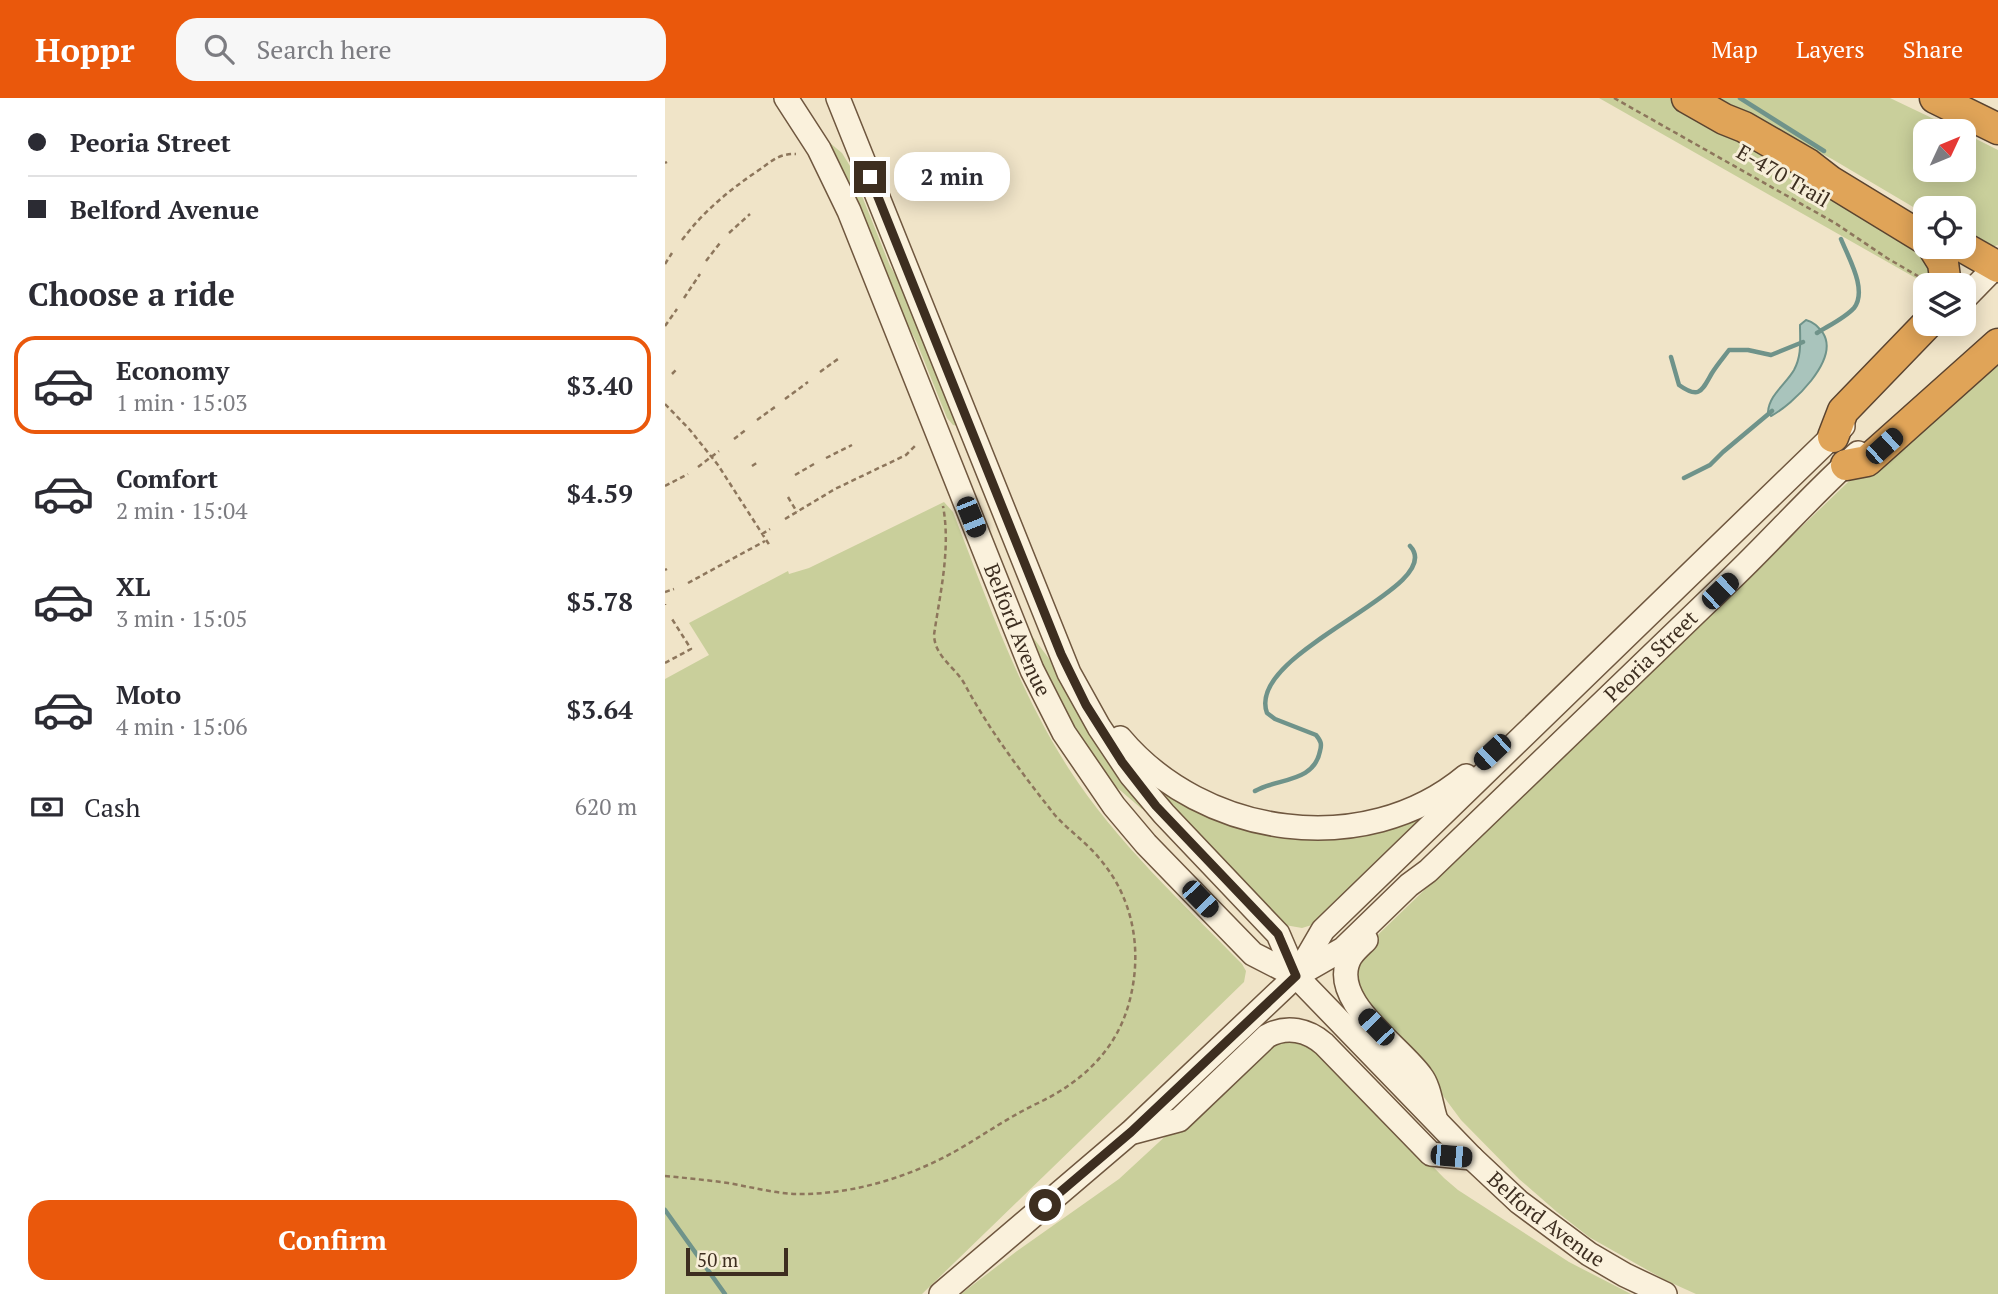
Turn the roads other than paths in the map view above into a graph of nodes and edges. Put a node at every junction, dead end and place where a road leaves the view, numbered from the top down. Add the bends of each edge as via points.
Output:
1 (786, 98) edge
2 (838, 98) edge
3 (1687, 98) edge
4 (1703, 98) edge
5 (1935, 98) edge
6 (1744, 127) junction
7 (1998, 129) edge
8 (1808, 164) junction
9 (1913, 218) edge
10 (1913, 232) edge
11 (1976, 254) edge
12 (1997, 266) edge
13 (1976, 287) edge
14 (1998, 329) edge
15 (1915, 336) edge
16 (1930, 336) edge
17 (1998, 344) edge
18 (1833, 437) junction
19 (1846, 465) junction
20 (1086, 705) junction
21 (1556, 706) junction
22 (1429, 871) junction
23 (1296, 976) junction
24 (1436, 1122) junction
25 (1131, 1132) junction
26 (1472, 1158) junction
27 (941, 1294) edge
28 (1665, 1294) edge

1 - 23 main road, Belford Avenue via 819,149 849,211 1024,652 1064,733 1106,796 1146,844 1254,954
2 - 20 main road, Belford Avenue via 1061,654
3 - 6 highway
4 - 6 highway
5 - 7 highway
6 - 8 highway
8 - 9 highway via 1834,171
8 - 10 highway
11 - 12 highway
12 - 13 main road
14 - 19 main road, Peoria Street
15 - 18 highway via 1843,411
16 - 18 main road, Peoria Street
17 - 19 highway via 1867,461
18 - 21 main road, Peoria Street
19 - 22 main road, Peoria Street
20 - 21 main road via 1104,717 1151,769 1188,795 1247,819 1319,829 1384,819 1430,800 1467,775 1532,715
20 - 23 main road, Belford Avenue via 1150,798 1278,934
21 - 23 main road, Peoria Street via 1323,930
22 - 23 main road, Peoria Street via 1343,949
22 - 24 main road via 1416,894 1352,954 1346,979 1359,1009 1424,1078
23 - 24 main road, Belford Avenue
23 - 25 main road, Peoria Street
24 - 26 main road, Belford Avenue
25 - 26 main road via 1179,1120 1268,1036 1293,1030 1324,1044 1431,1154
25 - 27 main road, Peoria Street
26 - 28 main road, Belford Avenue via 1559,1233 1613,1269

